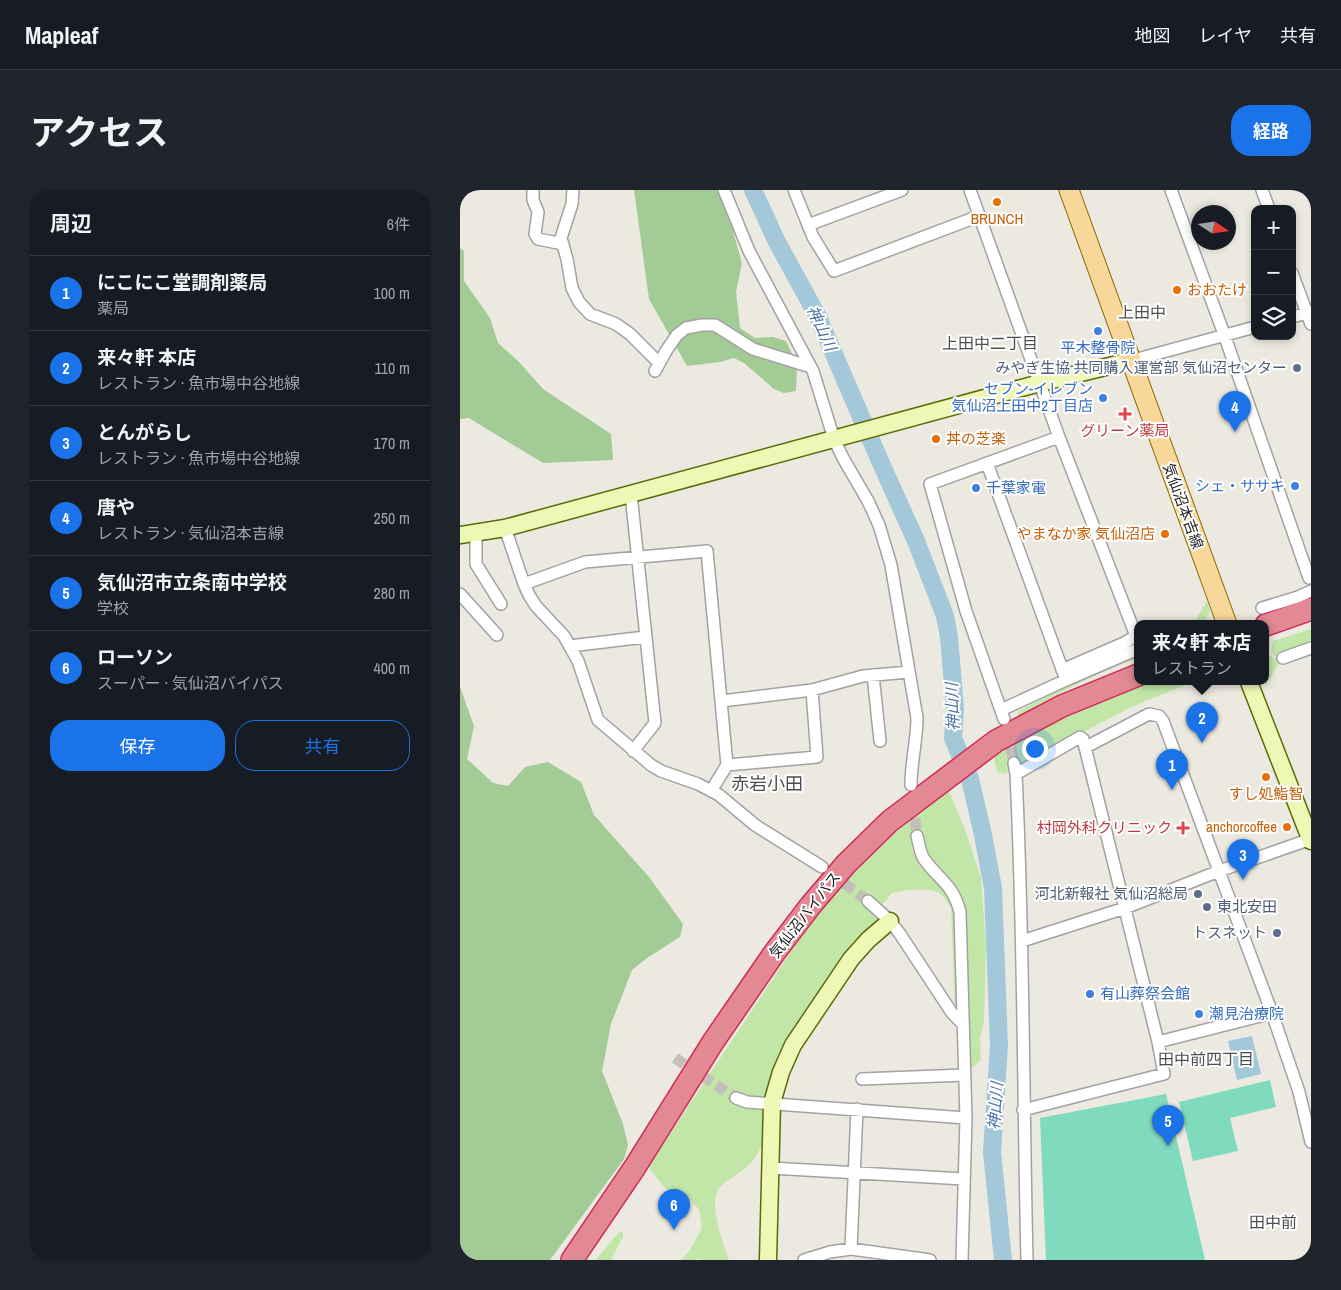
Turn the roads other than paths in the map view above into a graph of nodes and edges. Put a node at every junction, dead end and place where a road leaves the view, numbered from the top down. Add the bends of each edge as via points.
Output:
1 (533, 190) edge
2 (573, 190) edge
3 (724, 190) edge
4 (794, 190) edge
5 (902, 190) edge
6 (970, 190) edge
7 (1068, 190) edge
8 (1171, 190) edge
9 (1262, 190) edge
10 (880, 194) edge
11 (1268, 205) edge
12 (979, 216) junction
13 (808, 225) junction
14 (563, 244) junction
15 (1296, 283) edge
16 (1296, 317) edge
17 (1310, 317) edge
18 (1251, 328) edge
19 (1224, 334) junction
20 (1130, 361) junction
21 (811, 367) junction
22 (1040, 383) junction
23 (1059, 437) junction
24 (836, 438) junction
25 (987, 463) junction
26 (631, 494) junction
27 (505, 528) junction
28 (476, 533) junction
29 (460, 535) edge
30 (637, 558) junction
31 (1311, 577) edge
32 (524, 584) junction
33 (1311, 591) edge
34 (460, 594) edge
35 (501, 604) dead end
36 (1311, 608) edge
37 (1264, 616) edge
38 (1226, 620) edge
39 (1134, 631) edge
40 (496, 635) dead end
41 (646, 637) junction
42 (1134, 637) edge
43 (570, 646) junction
44 (1311, 648) edge
45 (1134, 650) edge
46 (1283, 658) dead end
47 (909, 672) junction
48 (1064, 675) junction
49 (873, 676) junction
50 (1134, 677) edge
51 (1250, 685) edge
52 (812, 690) junction
53 (722, 701) junction
54 (880, 740) dead end
55 (1086, 747) junction
56 (633, 751) junction
57 (727, 765) junction
58 (911, 785) dead end
59 (712, 791) junction
60 (917, 836) tunnel mouth
61 (1311, 840) edge
62 (822, 867) tunnel mouth
63 (1219, 871) junction
64 (868, 901) tunnel mouth
65 (1125, 908) junction
66 (890, 921) junction
67 (1022, 941) junction
68 (1272, 1013) junction
69 (963, 1024) junction
70 (1158, 1042) junction
71 (964, 1075) junction
72 (862, 1079) dead end
73 (1311, 1088) edge
74 (1299, 1092) junction
75 (736, 1098) tunnel mouth
76 (772, 1103) junction
77 (857, 1109) junction
78 (1023, 1110) junction
79 (966, 1118) junction
80 (1311, 1142) edge
81 (771, 1168) junction
82 (854, 1172) junction
83 (964, 1179) junction
84 (851, 1249) junction
85 (572, 1260) edge
86 (768, 1260) edge
87 (804, 1260) edge
88 (930, 1260) edge
89 (962, 1260) edge
90 (1027, 1260) edge

1 - 14 street via 538,212 534,234 538,239
2 - 14 street via 561,238
3 - 21 street via 749,251
4 - 13 street
5 - 10 street
6 - 12 street
7 - 20 main road, 気仙沼本吉線
8 - 19 street
9 - 11 street
10 - 13 street
12 - 13 street via 834,270
12 - 22 street
14 - 21 street via 572,288 579,302 590,314 616,324 630,334 657,367 677,335 686,328 702,325 715,325 753,349
15 - 17 street
16 - 17 street
18 - 19 street
19 - 20 street
19 - 31 street
20 - 22 street
20 - 38 main road, 気仙沼本吉線
21 - 24 street
22 - 23 street
22 - 24 street
23 - 25 street
23 - 39 street
24 - 26 street
24 - 47 street via 843,458 879,525 891,565
25 - 48 street
25 - 48 street via 930,484 966,611 1003,715
26 - 27 street
26 - 30 street
27 - 28 street
27 - 32 street
28 - 29 street
28 - 35 street via 476,564
30 - 32 street via 585,562
30 - 41 street
30 - 53 street via 708,551
32 - 43 street via 536,606
33 - 37 street
34 - 40 street
36 - 37 highway
41 - 43 street
41 - 56 street via 655,723
42 - 48 street
43 - 56 street via 581,668 598,720
44 - 46 street
45 - 48 street
47 - 49 street
47 - 58 street via 917,718
49 - 52 street
49 - 54 street
50 - 85 highway, 気仙沼バイパス via 1062,706 996,741 890,822 846,864 775,952 712,1042 635,1167
51 - 61 street
52 - 53 street
52 - 57 street via 817,757
53 - 57 street
55 - 63 street via 1149,714 1159,716
55 - 65 street
55 - 67 street via 1080,738 1015,768
56 - 59 street via 661,771
57 - 59 street
59 - 62 street via 755,825
60 - 69 street via 924,859 957,900 962,928
61 - 63 street
63 - 65 street
63 - 68 street
64 - 66 street
65 - 67 street
65 - 70 street
66 - 69 street via 952,1013
66 - 76 street via 851,959 794,1045 781,1072
67 - 78 street
68 - 70 street
68 - 74 street
69 - 71 street
70 - 78 street via 1164,1074
71 - 72 street
71 - 79 street
73 - 74 street
74 - 80 street
75 - 76 street
76 - 77 street
76 - 81 street
77 - 79 street
77 - 82 street
78 - 90 street
79 - 83 street
81 - 82 street
81 - 86 street
82 - 83 street
82 - 84 street
83 - 89 street
84 - 87 street
84 - 88 street

